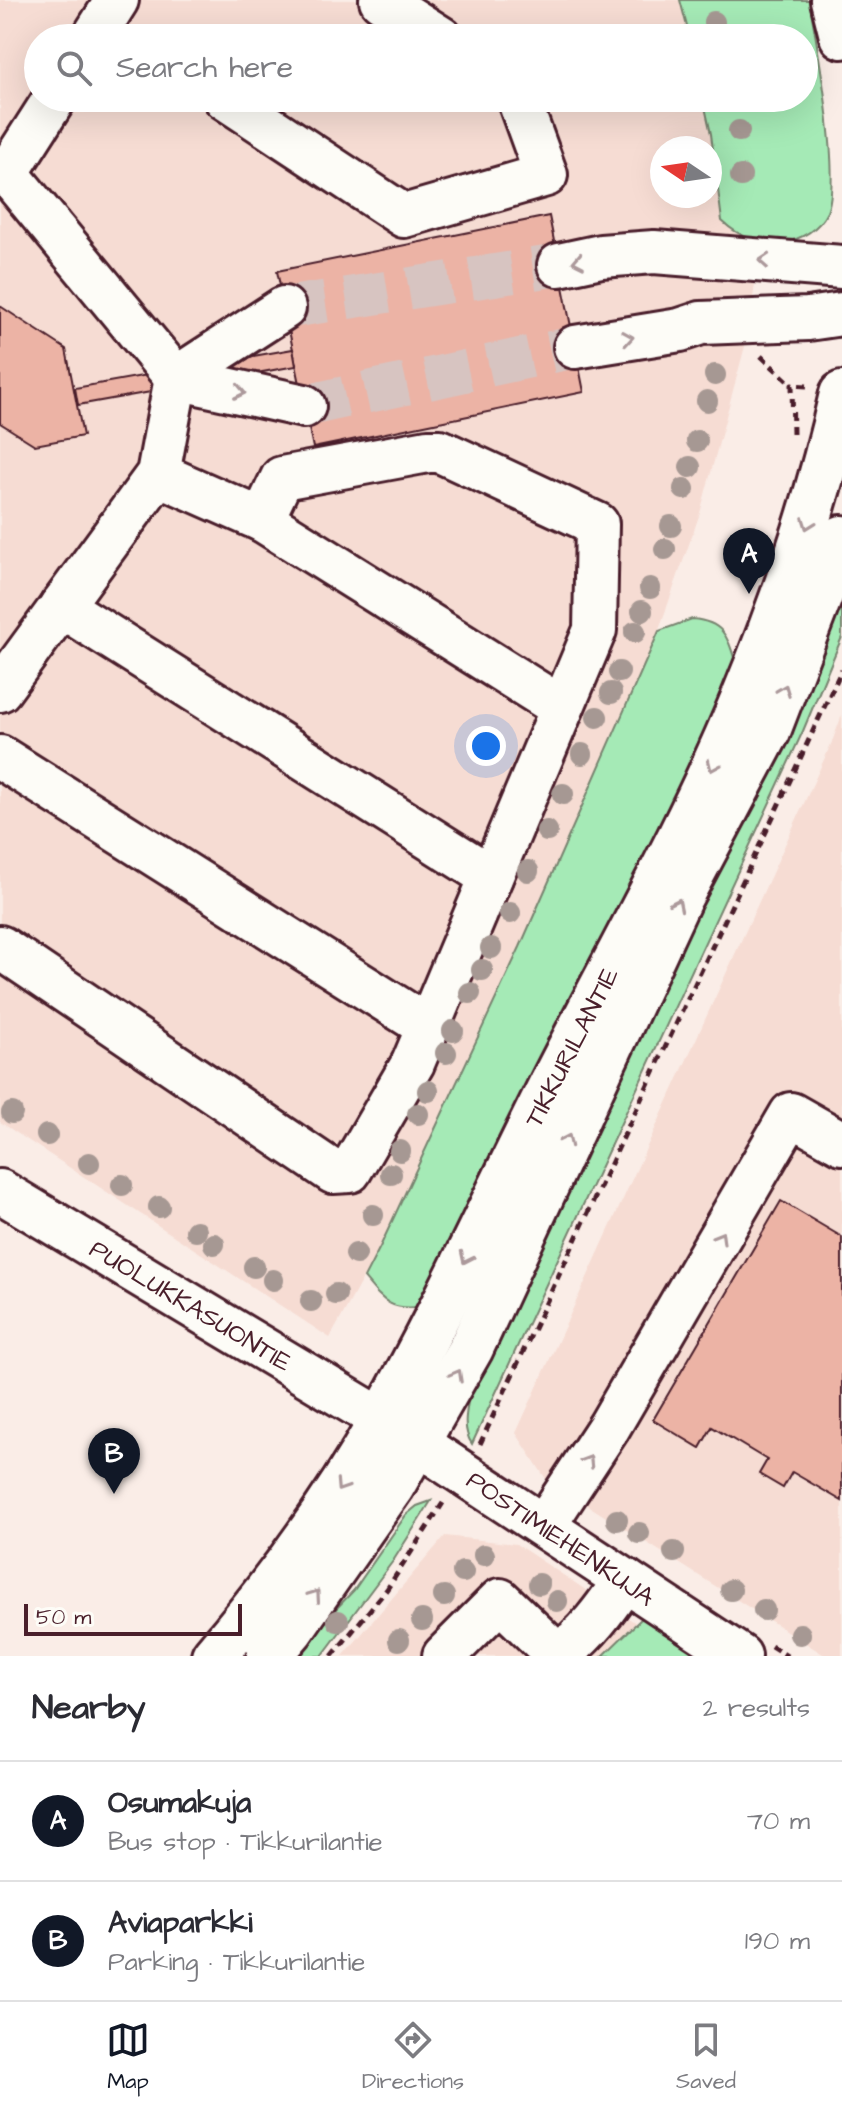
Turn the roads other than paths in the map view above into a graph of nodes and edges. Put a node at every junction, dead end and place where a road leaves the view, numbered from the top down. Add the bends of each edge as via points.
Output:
1 (381, 0) edge
2 (833, 0) edge
3 (419, 24) edge
4 (842, 36) edge
5 (46, 112) edge
6 (246, 112) edge
7 (523, 112) edge
8 (559, 265) tunnel mouth
9 (842, 267) edge
10 (284, 308) tunnel mouth
11 (842, 314) edge
12 (575, 347) tunnel mouth
13 (176, 378) junction
14 (842, 394) edge
15 (304, 406) tunnel mouth
16 (158, 474) junction
17 (262, 520) junction
18 (842, 538) edge
19 (61, 606) junction
20 (0, 690) edge
21 (562, 708) junction
22 (0, 757) edge
23 (491, 877) junction
24 (0, 947) edge
25 (428, 1027) junction
26 (842, 1143) edge
27 (0, 1191) edge
28 (382, 1420) junction
29 (419, 1443) junction
30 (544, 1526) junction
31 (625, 1580) junction
32 (731, 1653) edge
33 (214, 1656) edge
34 (269, 1656) edge
35 (444, 1656) edge
36 (557, 1656) edge

1 - 3 street
2 - 4 main road
5 - 13 street via 7,173
6 - 7 street via 404,216 546,175
9 -> 8 street via 654,252
10 - 13 street
12 -> 11 street via 701,323
13 -> 15 street
13 - 16 street
14 -> 28 main road, TIKKURILANTIE via 815,503 738,712
16 - 17 street
16 - 19 street
17 - 21 street
17 - 21 street via 282,478 440,451 597,524 595,630
29 -> 18 main road, TIKKURILANTIE via 471,1348 680,897 768,731
19 - 20 street
19 - 23 street
21 - 23 street
22 - 25 street
23 - 25 street
24 - 25 street via 333,1172 350,1171
30 -> 26 street via 609,1427 791,1114
27 - 28 street, PUOLUKKASUONTIE
28 - 29 street, POSTIMIEHENKUJA
28 -> 33 main road, TIKKURILANTIE via 281,1574
29 - 30 street, POSTIMIEHENKUJA
34 -> 29 main road, TIKKURILANTIE
30 - 31 street, POSTIMIEHENKUJA
31 - 32 street, POSTIMIEHENKUJA
31 - 36 street via 599,1619
35 - 36 street via 500,1600

